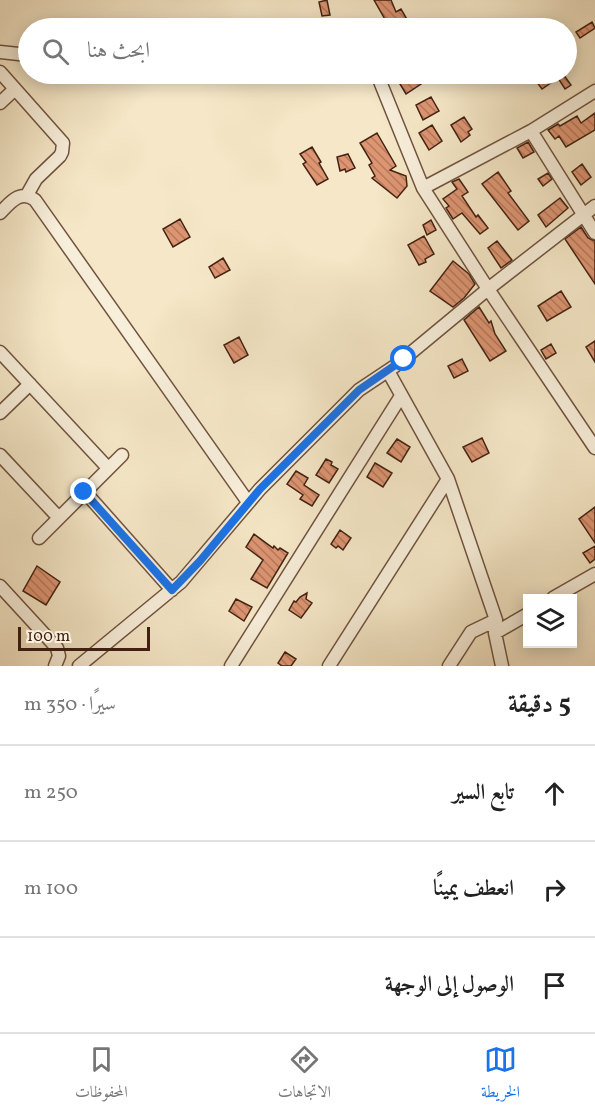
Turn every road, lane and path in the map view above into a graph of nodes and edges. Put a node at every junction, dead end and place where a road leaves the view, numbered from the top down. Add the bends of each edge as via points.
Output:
1 (0, 52) edge
2 (18, 54) edge
3 (0, 72) edge
4 (381, 84) edge
5 (15, 89) junction
6 (595, 91) edge
7 (0, 104) edge
8 (531, 131) junction
9 (423, 188) junction
10 (27, 195) junction
11 (595, 206) edge
12 (0, 213) edge
13 (583, 215) junction
14 (595, 233) edge
15 (488, 289) junction
16 (0, 351) edge
17 (388, 371) junction
18 (30, 384) junction
19 (401, 396) junction
20 (0, 413) edge
21 (595, 448) edge
22 (0, 454) edge
23 (122, 455) dead end
24 (108, 468) junction
25 (448, 479) junction
26 (84, 492) junction
27 (248, 502) junction
28 (59, 518) junction
29 (39, 538) dead end
30 (595, 574) edge
31 (0, 586) edge
32 (172, 590) junction
33 (560, 594) edge
34 (523, 617) edge
35 (496, 620) junction
36 (495, 633) junction
37 (55, 666) edge
38 (79, 666) edge
39 (231, 666) edge
40 (329, 666) edge
41 (449, 666) edge
42 (502, 666) edge

1 - 2 street
3 - 5 street
4 - 9 street
5 - 7 street
5 - 10 street via 63,143 60,156 36,179
6 - 8 street
8 - 9 street
8 - 13 street
9 - 15 street
10 - 12 street via 18,196
10 - 27 street via 35,200
11 - 13 street
13 - 14 street
13 - 15 street
15 - 17 street
15 - 21 street
16 - 18 street
17 - 19 street
17 - 27 street via 359,390
18 - 20 street
18 - 24 street
19 - 25 street
19 - 39 street
22 - 28 street
23 - 24 street
24 - 26 street
25 - 35 street
25 - 40 street
26 - 28 street
26 - 32 street
27 - 32 street
28 - 29 street
30 - 33 street
31 - 37 street via 57,648
32 - 38 street
34 - 36 street
35 - 36 street
35 - 41 street via 471,632
36 - 42 street

